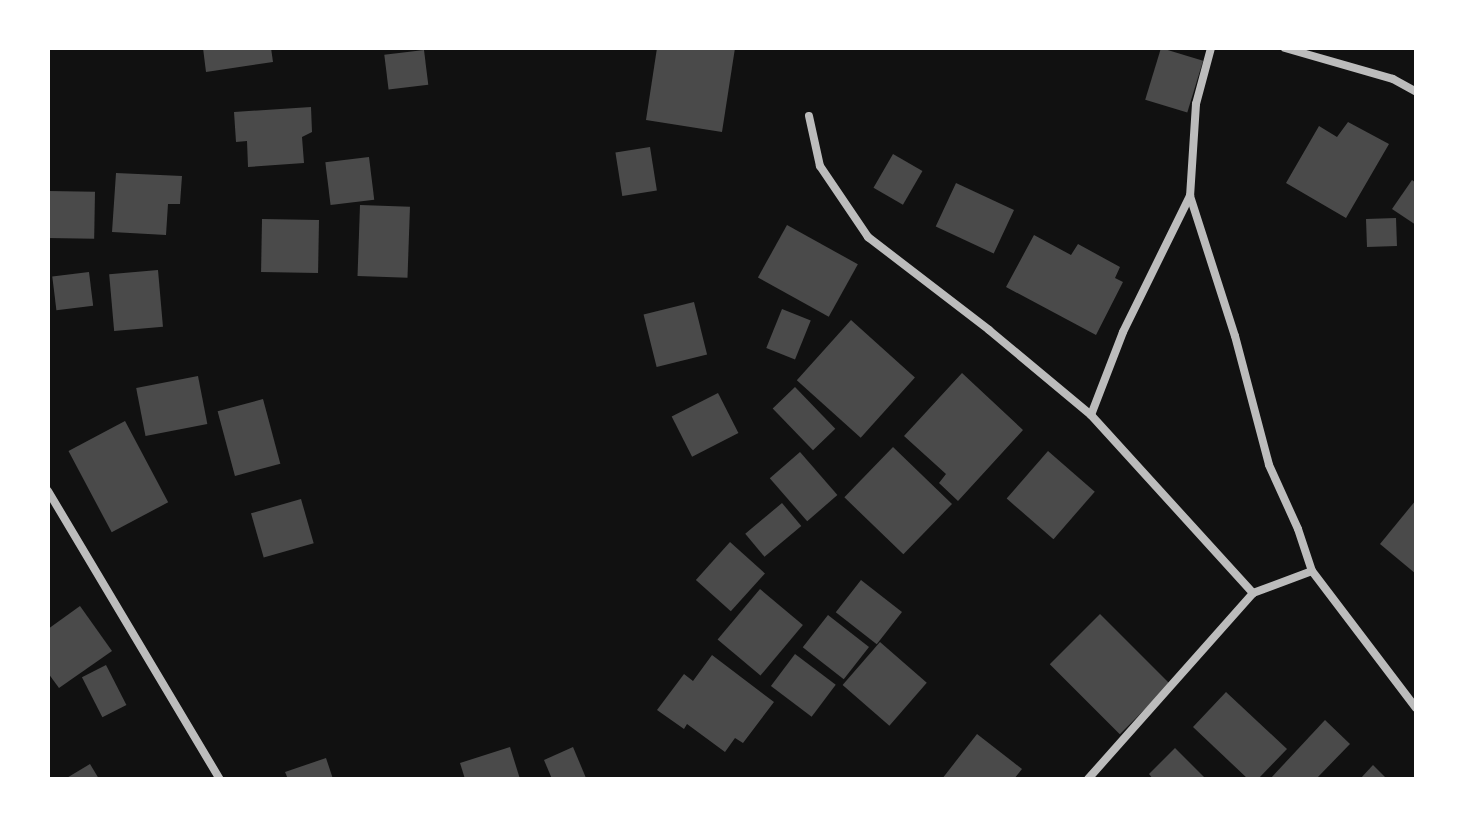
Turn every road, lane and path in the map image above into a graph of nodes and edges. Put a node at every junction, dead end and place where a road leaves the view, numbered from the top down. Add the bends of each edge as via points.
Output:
1 (1211, 48) edge
2 (1285, 48) edge
3 (1416, 92) edge
4 (809, 116) dead end
5 (1190, 196) junction
6 (1091, 415) junction
7 (48, 491) edge
8 (1312, 571) junction
9 (1253, 593) junction
10 (1416, 708) edge
11 (220, 779) edge
12 (1088, 779) edge

1 - 5 street via 1196,104
2 - 3 street via 1393,79
4 - 6 street via 820,166 868,237
5 - 6 street via 1123,332
5 - 8 street via 1269,465
6 - 9 street
7 - 11 street
8 - 9 street
8 - 10 street
9 - 12 street

